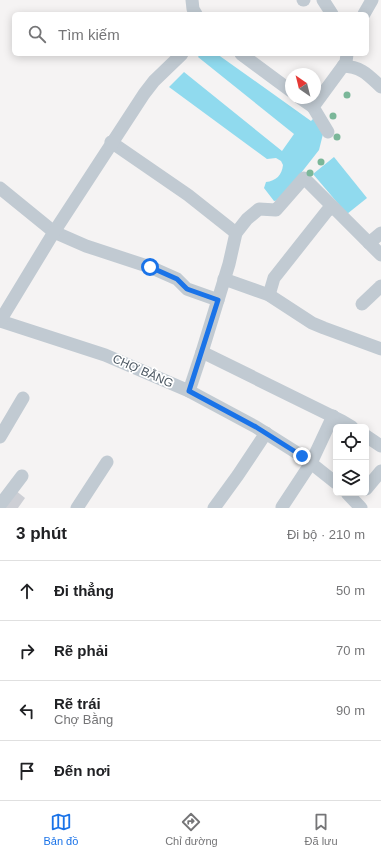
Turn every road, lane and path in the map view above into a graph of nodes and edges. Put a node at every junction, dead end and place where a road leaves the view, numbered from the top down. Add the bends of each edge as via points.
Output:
1 (192, 0) edge
2 (323, 0) edge
3 (372, 0) edge
4 (195, 12) edge
5 (331, 12) edge
6 (365, 12) edge
7 (180, 56) edge
8 (244, 56) edge
9 (345, 60) edge
10 (285, 87) edge
11 (381, 87) edge
12 (309, 104) edge
13 (313, 107) junction
14 (328, 132) dead end
15 (111, 142) junction
16 (0, 188) edge
17 (333, 207) junction
18 (54, 232) junction
19 (236, 233) junction
20 (381, 233) edge
21 (369, 243) junction
22 (381, 255) edge
23 (224, 279) junction
24 (381, 286) edge
25 (269, 295) junction
26 (218, 300) junction
27 (362, 304) dead end
28 (0, 321) edge
29 (381, 350) edge
30 (202, 352) junction
31 (189, 391) junction
32 (23, 398) dead end
33 (333, 416) junction
34 (347, 424) edge
35 (266, 434) junction
36 (0, 437) edge
37 (369, 438) edge
38 (381, 446) edge
39 (107, 462) dead end
40 (311, 463) junction
41 (381, 471) edge
42 (22, 476) dead end
43 (333, 481) edge
44 (369, 485) edge
45 (0, 505) edge
46 (282, 507) dead end
47 (77, 508) edge
48 (214, 508) edge

1 - 4 street
2 - 5 street
3 - 6 street
7 - 15 street via 154,81
8 - 10 street
9 - 11 street
9 - 13 street
12 - 13 street
13 - 14 street
15 - 18 street
15 - 19 street via 188,195
16 - 18 street
17 - 19 street via 304,178 276,210 259,209
17 - 21 street
17 - 25 street via 327,211 274,278
18 - 26 street via 86,246 150,267 177,279 187,289
18 - 28 street
19 - 23 street
20 - 21 street
21 - 22 street
23 - 25 street
23 - 26 street
24 - 27 street
25 - 29 street via 312,322
26 - 30 street
28 - 31 street, CHỢ BẰNG via 105,355
30 - 31 street
30 - 33 street
31 - 35 street, CHỢ BẰNG
32 - 36 street
33 - 34 street
33 - 40 street
35 - 40 street, CHỢ BẰNG
35 - 48 street
37 - 38 street
39 - 47 street
40 - 43 street, CHỢ BẰNG
40 - 46 street
41 - 44 street
42 - 45 street

